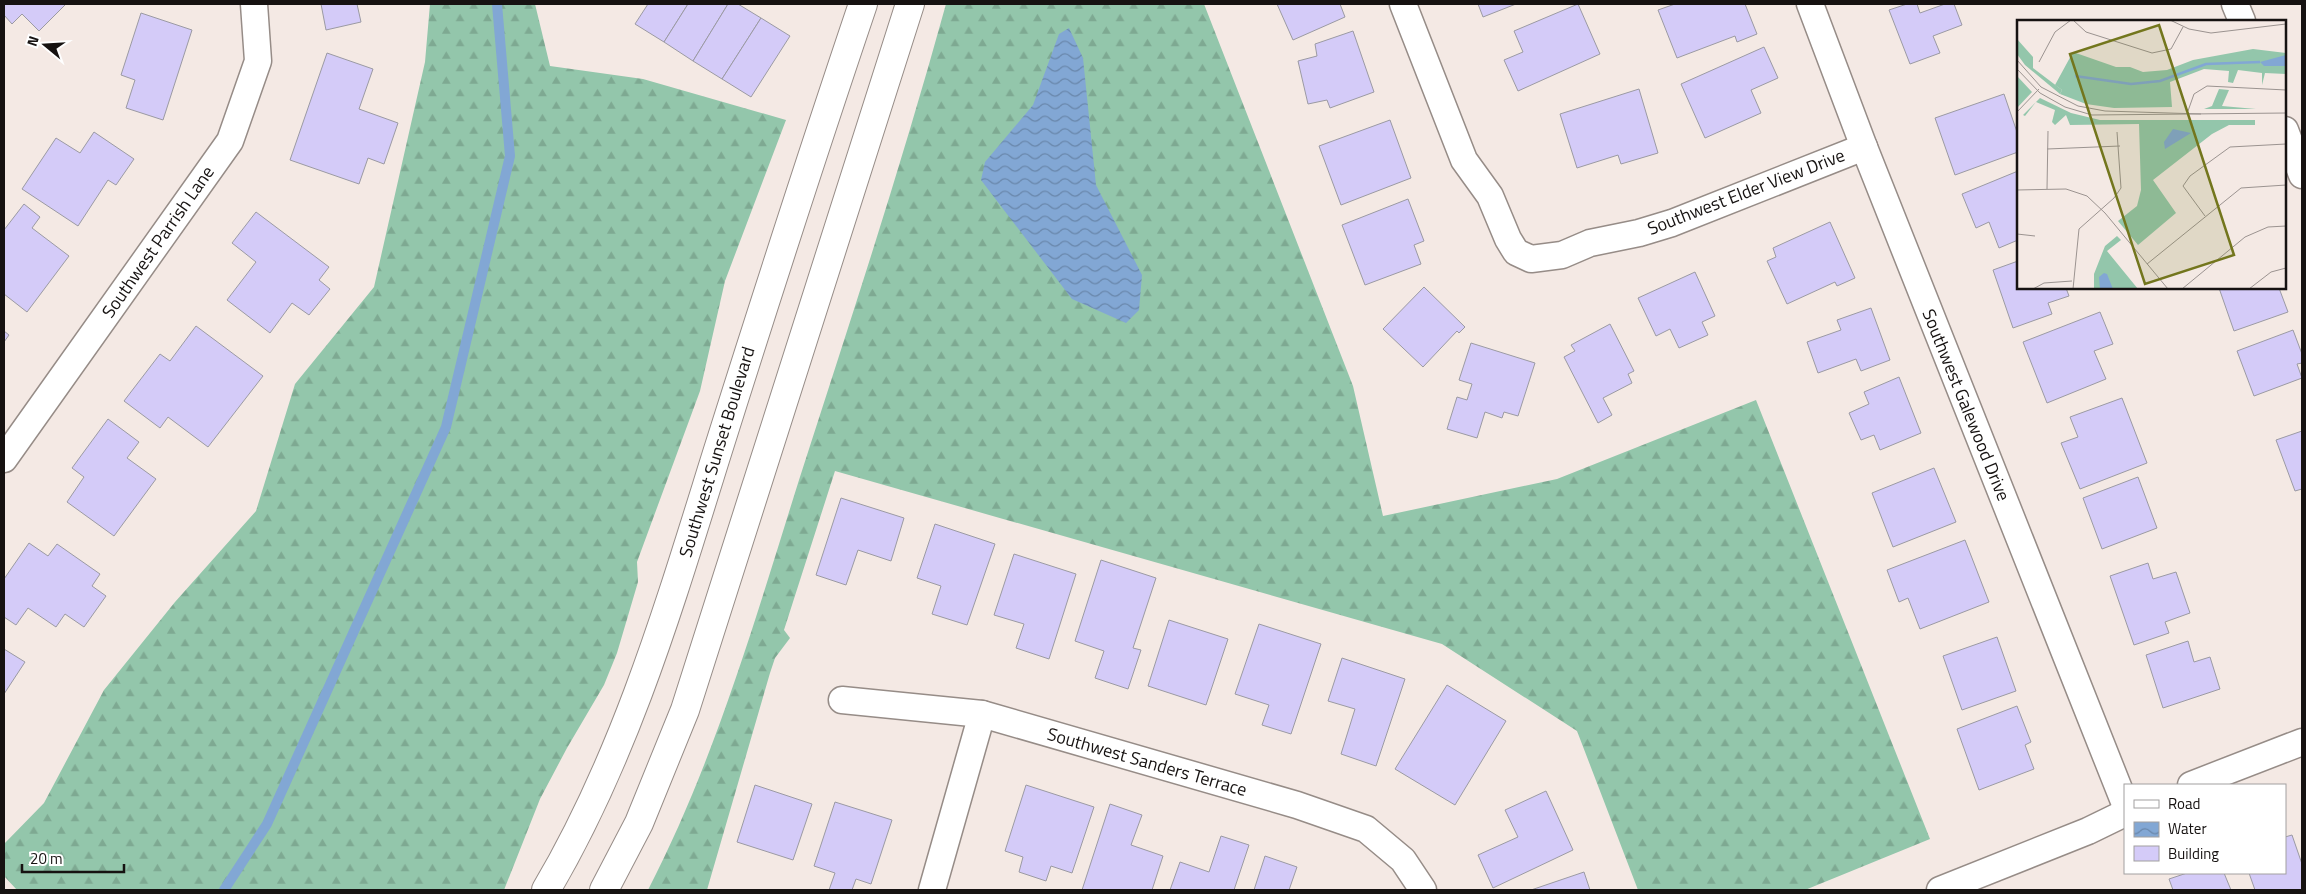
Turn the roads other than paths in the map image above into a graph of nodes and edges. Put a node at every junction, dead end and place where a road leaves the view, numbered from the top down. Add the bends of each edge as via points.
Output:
1 (254, 4) edge
2 (863, 4) edge
3 (910, 4) edge
4 (1403, 4) edge
5 (1810, 4) edge
6 (2235, 4) edge
7 (2242, 20) edge
8 (2286, 133) edge
9 (1864, 147) junction
10 (2302, 175) edge
11 (4, 459) edge
12 (842, 700) dead end
13 (982, 714) junction
14 (2302, 742) edge
15 (2195, 784) edge
16 (2124, 801) edge
17 (2124, 813) edge
18 (546, 890) edge
19 (604, 890) edge
20 (932, 890) edge
21 (1423, 890) edge
22 (1940, 890) edge

1 - 11 street, Southwest Parrish Lane via 258,61 230,141
2 - 18 main road, Southwest Sunset Boulevard via 642,683 594,800
3 - 19 main road via 686,710 639,823
4 - 9 street, Southwest Elder View Drive via 1464,160 1490,196 1516,252 1531,259 1562,255 1590,243 1639,234 1672,223
5 - 9 street, Southwest Galewood Drive
6 - 7 street
8 - 10 street
9 - 16 street, Southwest Galewood Drive
12 - 13 street, Southwest Sanders Terrace
13 - 20 street
13 - 21 street, Southwest Sanders Terrace via 1297,805 1366,829 1403,860
14 - 15 street
17 - 22 street

